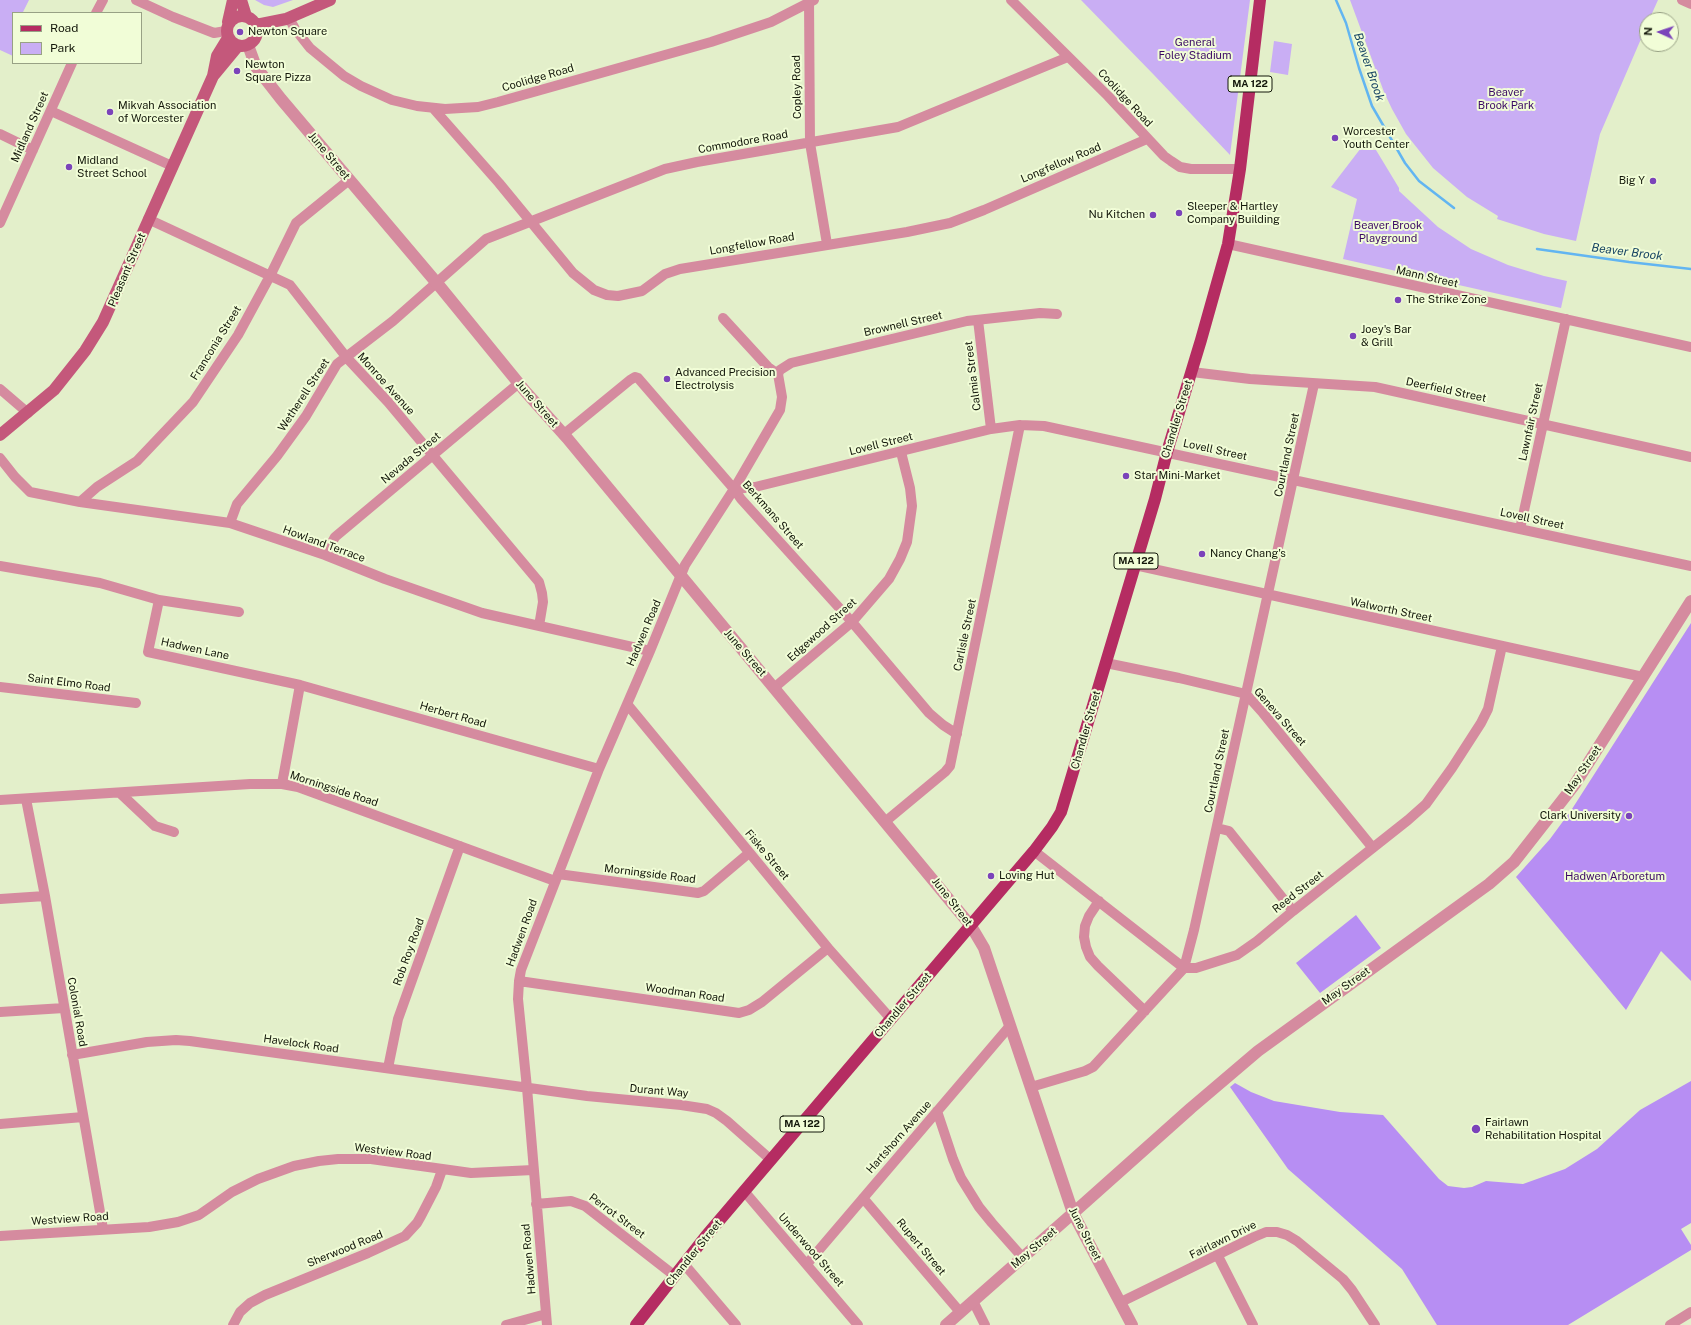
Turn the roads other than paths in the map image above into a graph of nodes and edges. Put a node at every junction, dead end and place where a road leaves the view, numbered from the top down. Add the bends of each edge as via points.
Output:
1 (103, 0) edge
2 (136, 0) edge
3 (233, 0) edge
4 (241, 0) edge
5 (330, 0) edge
6 (1011, 0) edge
7 (1260, 0) edge
8 (1682, 0) edge
9 (810, 1) edge
10 (1691, 4) edge
11 (97, 12) edge
12 (246, 16) junction
13 (289, 18) junction
14 (256, 25) junction
15 (227, 31) junction
16 (243, 46) junction
17 (1068, 57) junction
18 (72, 64) edge
19 (213, 76) junction
20 (433, 108) junction
21 (51, 111) junction
22 (0, 134) edge
23 (1147, 139) junction
24 (810, 143) junction
25 (33, 150) junction
26 (172, 166) junction
27 (1240, 169) junction
28 (349, 180) junction
29 (148, 219) junction
30 (530, 222) junction
31 (0, 223) edge
32 (827, 244) junction
33 (1228, 244) junction
34 (270, 276) junction
35 (436, 282) junction
36 (1057, 314) dead end
37 (723, 318) dead end
38 (1566, 319) junction
39 (978, 320) junction
40 (1691, 347) edge
41 (347, 358) junction
42 (1192, 372) junction
43 (778, 374) junction
44 (519, 383) junction
45 (1314, 384) junction
46 (0, 389) edge
47 (28, 413) junction
48 (1543, 424) junction
49 (1020, 425) junction
50 (991, 429) junction
51 (564, 434) junction
52 (0, 435) edge
53 (901, 452) junction
54 (1167, 452) junction
55 (433, 455) junction
56 (1691, 457) edge
57 (0, 458) edge
58 (1294, 480) junction
59 (734, 489) junction
60 (80, 502) junction
61 (230, 523) junction
62 (1520, 529) junction
63 (325, 555) junction
64 (1135, 565) junction
65 (0, 566) edge
66 (1691, 566) edge
67 (681, 575) junction
68 (1269, 595) junction
69 (159, 600) junction
70 (1691, 601) edge
71 (239, 612) dead end
72 (852, 622) junction
73 (539, 626) junction
74 (1502, 646) junction
75 (650, 652) junction
76 (1106, 663) junction
77 (1643, 677) junction
78 (300, 684) junction
79 (0, 687) edge
80 (775, 687) junction
81 (1246, 694) junction
82 (136, 703) dead end
83 (627, 704) junction
84 (957, 734) junction
85 (599, 769) junction
86 (282, 784) junction
87 (120, 793) junction
88 (26, 799) junction
89 (0, 800) edge
90 (886, 821) junction
91 (1217, 828) junction
92 (174, 832) dead end
93 (460, 846) junction
94 (1372, 847) junction
95 (1034, 851) junction
96 (749, 853) junction
97 (556, 877) junction
98 (45, 896) junction
99 (0, 899) edge
100 (1099, 901) junction
101 (1293, 911) junction
102 (971, 926) junction
103 (828, 948) junction
104 (1184, 968) junction
105 (518, 981) junction
106 (64, 1008) junction
107 (1145, 1011) junction
108 (0, 1012) edge
109 (891, 1019) junction
110 (1009, 1027) junction
111 (72, 1055) junction
112 (388, 1068) junction
113 (1031, 1087) junction
114 (527, 1088) junction
115 (937, 1111) junction
116 (83, 1117) junction
117 (0, 1124) edge
118 (771, 1160) junction
119 (442, 1170) junction
120 (533, 1170) junction
121 (744, 1192) junction
122 (863, 1198) junction
123 (536, 1204) junction
124 (1073, 1214) junction
125 (103, 1229) junction
126 (0, 1236) edge
127 (1218, 1256) junction
128 (1023, 1258) junction
129 (684, 1264) junction
130 (807, 1264) junction
131 (675, 1276) junction
132 (973, 1301) junction
133 (1121, 1302) junction
134 (960, 1312) junction
135 (1691, 1312) edge
136 (546, 1314) junction
137 (232, 1325) edge
138 (506, 1325) edge
139 (546, 1325) edge
140 (636, 1325) edge
141 (736, 1325) edge
142 (858, 1325) edge
143 (946, 1325) edge
144 (985, 1325) edge
145 (1132, 1325) edge
146 (1253, 1325) edge
147 (1375, 1325) edge
148 (1670, 1325) edge

1 - 11 street
2 - 15 street via 214,33
3 - 15 main road, Pleasant Street
4 - 12 main road
5 - 13 main road
6 - 17 street, Coolidge Road
7 - 27 main road, Chandler Street / MA 122
8 - 10 street
9 - 20 street, Coolidge Road via 771,22 737,34 509,99 478,107
9 - 24 street, Copley Road
12 - 14 main road
12 - 15 main road via 233,18
13 - 14 main road
13 - 20 street, Coolidge Road via 310,48 344,76 392,100
14 - 16 main road via 255,39
15 - 16 main road via 230,42
15 - 19 main road, Pleasant Street via 217,56
16 - 19 main road, Pleasant Street
16 - 28 street, June Street via 281,99
17 - 23 street, Coolidge Road
17 - 24 street, Commodore Road via 898,127
18 - 21 street, Midland Street
19 - 26 main road, Pleasant Street
20 - 30 street, Longfellow Road
21 - 25 street, Midland Street
21 - 26 street
22 - 25 street
23 - 27 street, Coolidge Road via 1180,167
23 - 32 street, Longfellow Road via 950,223
24 - 30 street, Commodore Road via 665,169
24 - 32 street, Copley Road
25 - 31 street, Midland Street
26 - 29 main road, Pleasant Street
27 - 33 main road, Chandler Street / MA 122
28 - 34 street, Franconia Street via 296,223
28 - 35 street, June Street
29 - 34 street, Monroe Avenue
29 - 47 main road, Pleasant Street via 109,312 92,342 61,383
30 - 32 street, Longfellow Road via 572,272 586,284 598,292 618,296 642,291 665,274 680,269
30 - 35 street, Commodore Road via 486,239
33 - 38 street, Mann Street
33 - 42 main road, Chandler Street / MA 122
34 - 41 street, Monroe Avenue via 290,285
34 - 60 street, Franconia Street via 238,335 193,402 137,461 97,487
35 - 41 street, Wetherell Street
35 - 44 street, June Street
36 - 39 street, Brownell Street via 1040,313
37 - 43 street via 768,367
38 - 40 street, Mann Street
38 - 48 street, Lawnfair Street
39 - 43 street, Brownell Street via 791,363
39 - 50 street, Calmia Street
41 - 55 street, Monroe Avenue
41 - 61 street, Wetherell Street via 337,364 278,456 237,504
42 - 45 street, Deerfield Street
42 - 54 main road, Chandler Street / MA 122
43 - 59 street via 782,397 780,410
44 - 51 street, June Street
44 - 55 street, Nevada Street
45 - 48 street, Deerfield Street via 1375,387
45 - 58 street, Courtland Street
46 - 47 street
47 - 52 main road, Pleasant Street
48 - 56 street, Deerfield Street
48 - 62 street, Lawnfair Street
49 - 50 street, Lovell Street
49 - 54 street, Lovell Street via 1053,427
49 - 84 street, Carlisle Street
50 - 53 street, Lovell Street
51 - 59 street, Berkmans Street via 635,377
51 - 67 street, June Street
53 - 59 street, Lovell Street via 755,487
53 - 72 street, Edgewood Street via 912,506 907,542 889,579
54 - 58 street, Lovell Street
54 - 64 main road, Chandler Street / MA 122
55 - 63 street, Nevada Street via 335,537
55 - 73 street, Monroe Avenue via 539,582 543,602
57 - 60 street, Howland Terrace via 30,492
58 - 62 street, Lovell Street
58 - 68 street, Courtland Street
59 - 67 street
59 - 72 street, Berkmans Street
60 - 61 street, Howland Terrace
61 - 63 street, Howland Terrace
62 - 66 street, Lovell Street
63 - 73 street, Howland Terrace via 469,609
64 - 68 street, Walworth Street
64 - 76 main road, Chandler Street / MA 122
65 - 69 street via 100,583
67 - 75 street, Hadwen Road
67 - 80 street, June Street
68 - 74 street, Walworth Street
68 - 81 street, Courtland Street
69 - 71 street
69 - 78 street, Hadwen Lane via 148,652
70 - 77 street, May Street
72 - 80 street, Edgewood Street
72 - 84 street, Berkmans Street via 929,712
73 - 75 street, Howland Terrace
74 - 77 street, Walworth Street
74 - 94 street, Reed Street via 1488,709 1474,735 1426,804
75 - 83 street, Hadwen Road
76 - 81 street, Geneva Street
76 - 95 main road, Chandler Street / MA 122 via 1062,812
77 - 124 street, May Street via 1568,794 1514,862 1489,884 1258,1051
78 - 85 street, Herbert Road
78 - 86 street
79 - 82 street, Saint Elmo Road
80 - 90 street, June Street
81 - 91 street, Courtland Street
81 - 94 street, Geneva Street
83 - 85 street, Hadwen Road
83 - 96 street, Fiske Street
84 - 90 street, Carlisle Street via 950,766
85 - 97 street, Hadwen Road
86 - 87 street, Morningside Road
86 - 93 street, Morningside Road via 298,787
87 - 88 street, Morningside Road
87 - 92 street via 155,826
88 - 89 street, Morningside Road
88 - 98 street, Colonial Road
90 - 102 street, June Street
91 - 101 street via 1229,831
91 - 104 street, Courtland Street
93 - 97 street, Morningside Road
93 - 112 street, Rob Roy Road via 398,1019
94 - 101 street, Reed Street
95 - 100 street
95 - 102 main road, Chandler Street / MA 122
96 - 97 street, Morningside Road via 704,891 698,893
96 - 103 street, Fiske Street
97 - 105 street, Hadwen Road
98 - 99 street
98 - 106 street, Colonial Road
100 - 104 street
100 - 107 street via 1084,926 1084,937 1090,957
101 - 104 street, Reed Street via 1237,955 1196,968
102 - 109 main road, Chandler Street / MA 122
102 - 110 street, June Street via 984,948
103 - 105 street, Woodman Road via 762,1002 749,1010 739,1012
103 - 109 street, Fiske Street
104 - 107 street, Courtland Street
105 - 114 street, Hadwen Road
106 - 108 street
106 - 111 street, Colonial Road
107 - 113 street, Courtland Street via 1094,1067
109 - 118 main road, Chandler Street / MA 122
110 - 113 street, June Street
110 - 115 street, Hartshorn Avenue
111 - 112 street, Havelock Road via 147,1042 176,1040
111 - 116 street, Colonial Road
112 - 114 street, Havelock Road
113 - 124 street, June Street
114 - 118 street, Durant Way via 707,1110 727,1121
114 - 120 street, Hadwen Road
115 - 122 street, Hartshorn Avenue
115 - 128 street via 961,1178 979,1207
116 - 117 street
116 - 125 street, Colonial Road
118 - 121 main road, Chandler Street / MA 122
119 - 120 street, Westview Road via 482,1173
119 - 125 street, Westview Road via 357,1158 308,1163 245,1184 188,1220 149,1227
119 - 137 street, Sherwood Road via 421,1216 405,1236 265,1295 240,1312
120 - 123 street, Hadwen Road
121 - 129 main road, Chandler Street / MA 122
121 - 130 street, Underwood Street
122 - 130 street, Hartshorn Avenue
122 - 134 street, Rupert Street
123 - 131 street, Perrot Street via 571,1201 585,1206
123 - 136 street, Hadwen Road
124 - 128 street, May Street
124 - 133 street, June Street
125 - 126 street, Westview Road
127 - 133 street, Fairlawn Drive
127 - 146 street
127 - 147 street, Fairlawn Drive via 1266,1232 1287,1235 1298,1241 1343,1279
128 - 132 street, May Street
129 - 131 main road, Chandler Street / MA 122
129 - 141 street
130 - 142 street, Underwood Street
131 - 140 main road, Chandler Street / MA 122
132 - 134 street, May Street
132 - 144 street
133 - 145 street, June Street
134 - 143 street, May Street
135 - 148 street
136 - 138 street
136 - 139 street, Hadwen Road

